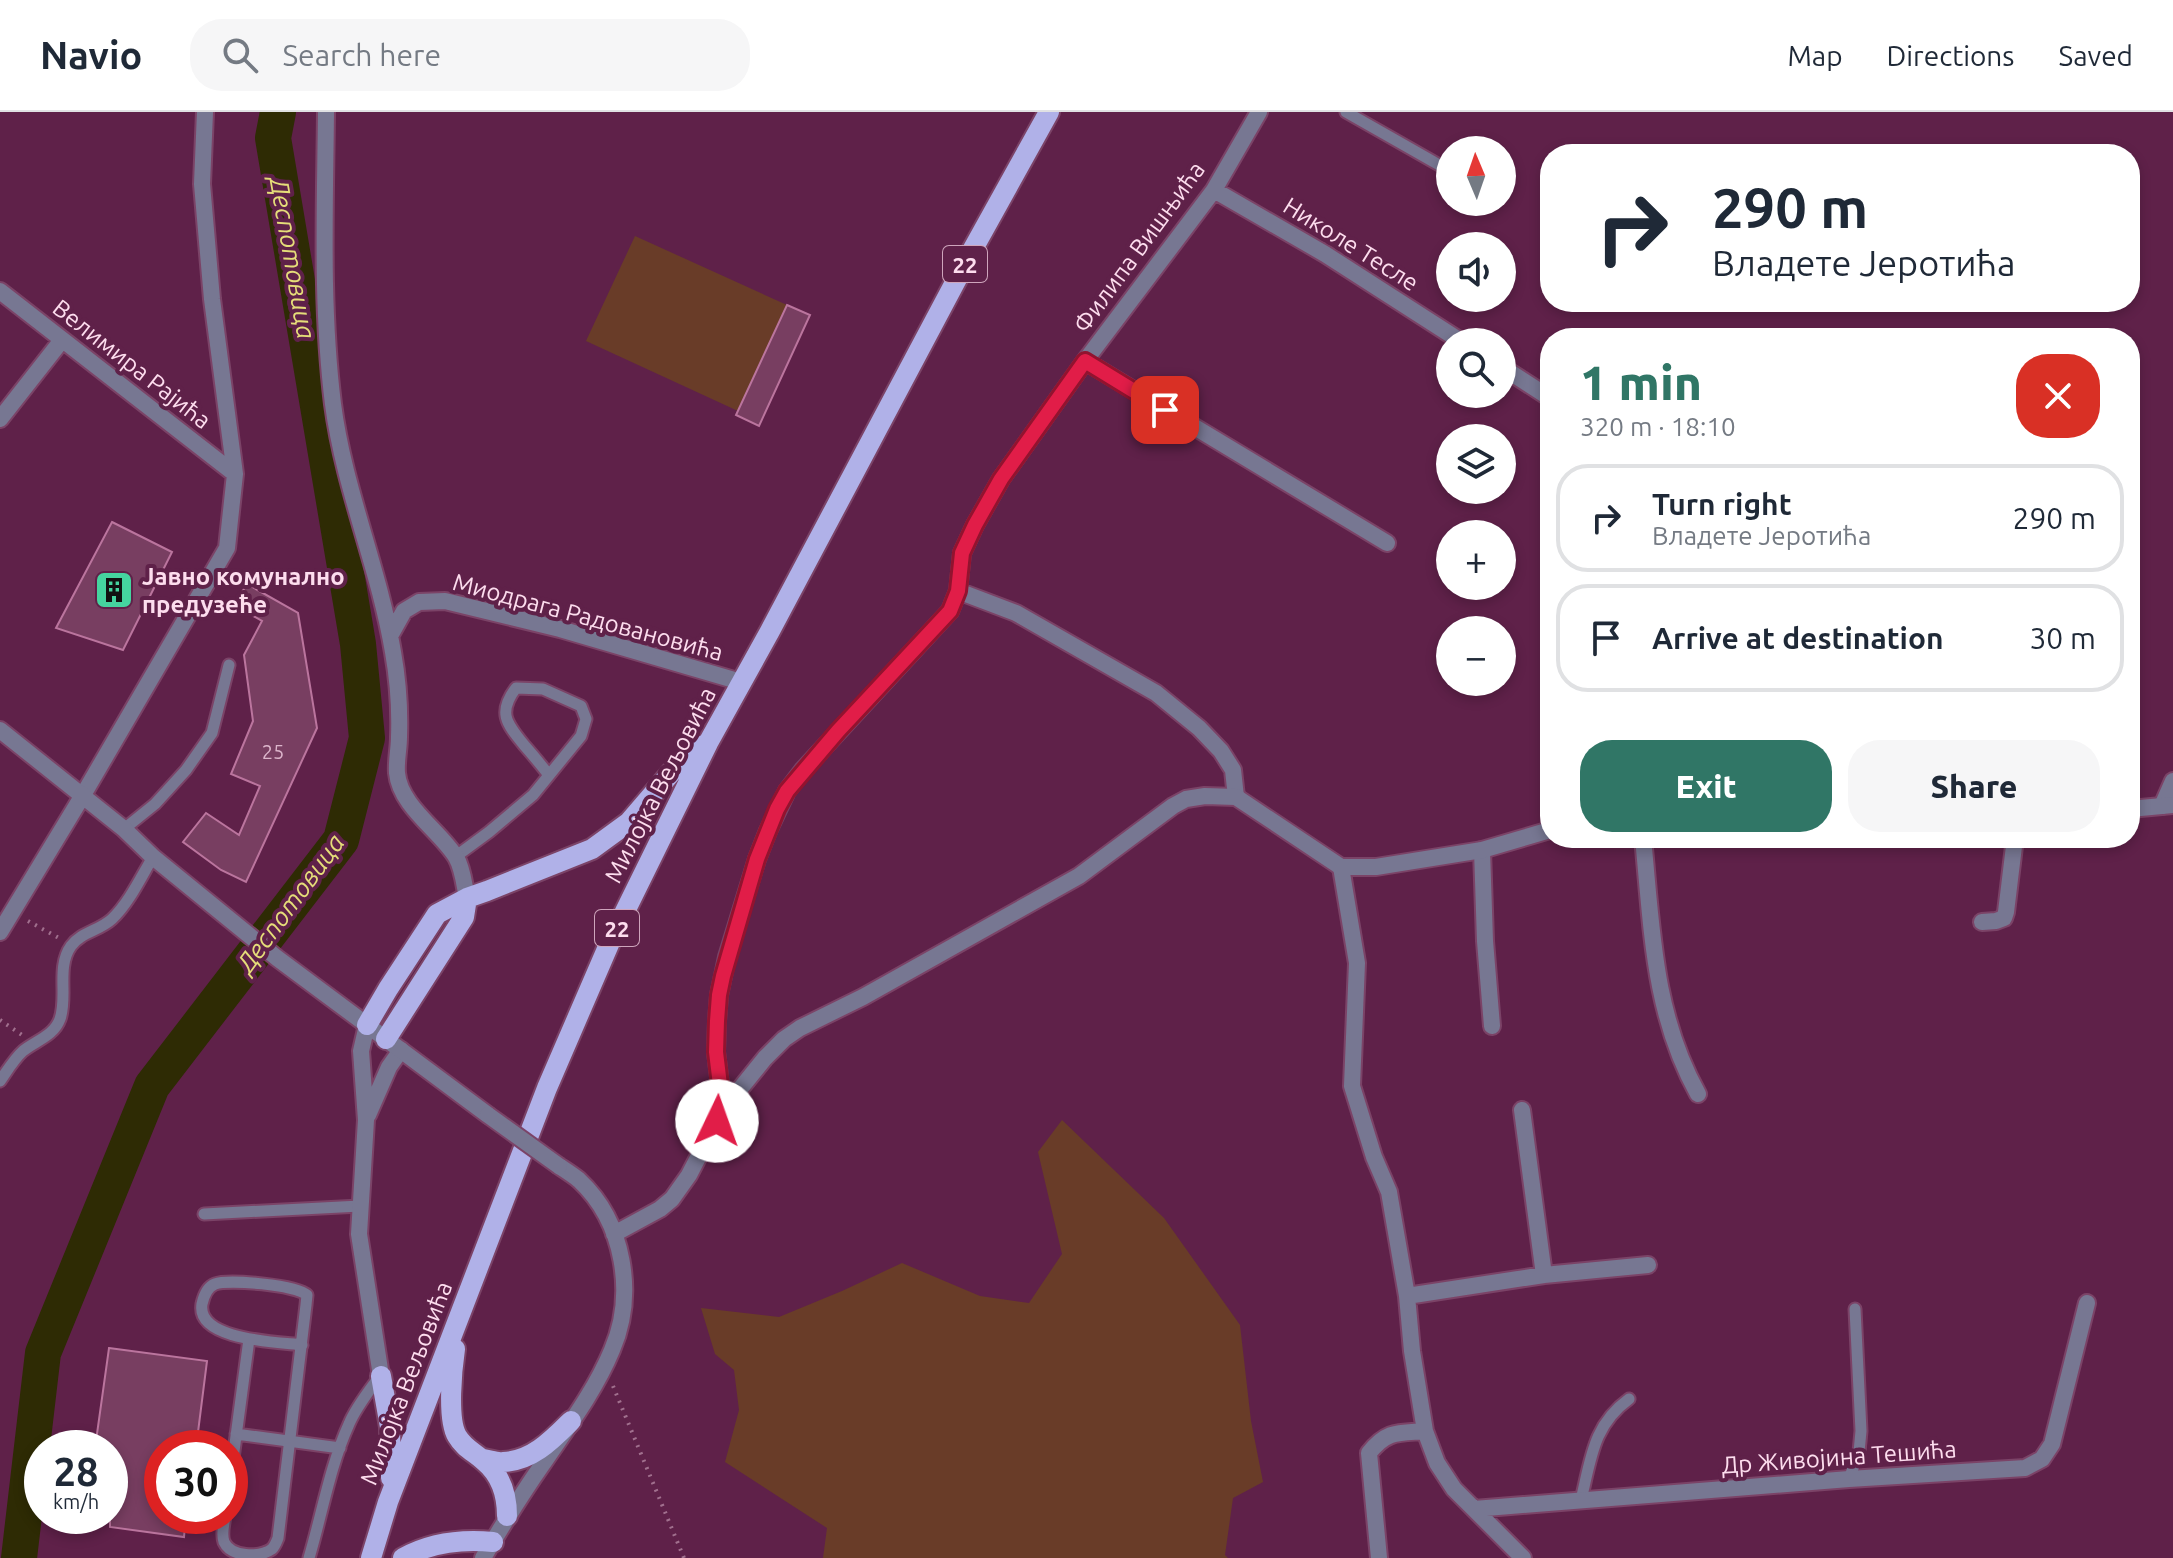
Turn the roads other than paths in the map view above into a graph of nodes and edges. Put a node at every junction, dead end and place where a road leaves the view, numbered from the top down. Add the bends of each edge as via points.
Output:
1 (205, 112) edge
2 (326, 112) edge
3 (1049, 112) edge
4 (1259, 112) edge
5 (1346, 112) edge
6 (1436, 163) edge
7 (1214, 190) junction
8 (0, 291) edge
9 (1440, 328) edge
10 (62, 340) junction
11 (1085, 361) junction
12 (1516, 376) edge
13 (1540, 392) edge
14 (0, 419) edge
15 (235, 474) junction
16 (1387, 543) dead end
17 (958, 591) junction
18 (390, 636) junction
19 (229, 665) dead end
20 (741, 682) junction
21 (0, 730) edge
22 (708, 743) junction
23 (549, 775) junction
24 (2173, 781) edge
25 (83, 795) junction
26 (1236, 797) junction
27 (2168, 805) edge
28 (2140, 808) edge
29 (124, 829) junction
30 (1540, 833) edge
31 (1644, 848) edge
32 (2014, 848) edge
33 (1482, 850) junction
34 (153, 857) junction
35 (455, 857) junction
36 (1341, 867) junction
37 (467, 898) junction
38 (1982, 922) dead end
39 (0, 932) edge
40 (367, 1025) junction
41 (1492, 1026) dead end
42 (394, 1045) junction
43 (0, 1081) edge
44 (1698, 1094) dead end
45 (1522, 1110) dead end
46 (366, 1120) junction
47 (717, 1121) junction
48 (360, 1206) junction
49 (204, 1214) dead end
50 (614, 1234) junction
51 (1648, 1265) dead end
52 (1544, 1275) junction
53 (1407, 1296) junction
54 (2087, 1303) dead end
55 (1855, 1309) dead end
56 (460, 1315) junction
57 (249, 1339) junction
58 (302, 1345) junction
59 (381, 1376) junction
60 (1629, 1399) dead end
61 (571, 1421) junction
62 (237, 1430) edge
63 (1425, 1431) junction
64 (248, 1436) edge
65 (290, 1442) junction
66 (340, 1448) junction
67 (483, 1459) junction
68 (1849, 1479) junction
69 (1581, 1500) junction
70 (388, 1502) junction
71 (1474, 1509) junction
72 (507, 1516) junction
73 (223, 1534) edge
74 (488, 1550) edge
75 (309, 1558) edge
76 (371, 1558) edge
77 (403, 1558) edge
78 (1379, 1558) edge
79 (1523, 1558) edge

1 - 15 street via 202,184
2 - 18 street via 324,273 334,407 348,483
3 - 20 main road, Милојка Вељовића / 22
4 - 7 street, Филипа Вишњића
5 - 6 lane
7 - 9 street, Николе Тесле
7 - 11 street, Филипа Вишњића
8 - 10 street, Велимира Рајића
10 - 14 street
10 - 15 street, Велимира Рајића
11 - 16 street
11 - 17 street, Филипа Вишњића via 1001,479 975,525 962,553
12 - 13 street
15 - 25 street via 227,548
17 - 26 street via 1016,613 1156,693 1221,751 1233,770
17 - 47 street, Филипа Вишњића via 950,611 803,770 777,809 757,859 719,995
18 - 20 street, Миодрага Радовановића via 404,611 419,602 445,601
18 - 35 street via 398,688 397,775 419,814
19 - 29 lane via 212,733 155,804
20 - 22 main road, Милојка Вељовића / 22
21 - 25 street
22 - 37 main road via 677,766 611,836 573,857
22 - 56 main road, Милојка Вељовића / 22 via 598,969
23 - 23 lane via 581,736 586,719 581,706 543,689 516,688 505,709 508,724
23 - 35 lane via 533,795
24 - 27 street
25 - 29 street
25 - 39 street
26 - 36 street
26 - 47 street via 1186,799 1079,876 800,1028 765,1058
27 - 28 street
29 - 34 street
30 - 33 street
31 - 44 street via 1657,978 1682,1066
32 - 38 street via 2004,918
33 - 36 street via 1376,867
33 - 41 street
34 - 40 street
34 - 43 lane via 112,919 72,944 65,955 60,1020 21,1052
35 - 37 street
36 - 53 street via 1357,963 1352,1086 1389,1192
37 - 40 main road via 437,914
37 - 42 main road via 464,917
40 - 42 street
40 - 46 street via 361,1051
42 - 46 street
42 - 50 street, bridge via 578,1179
45 - 52 street
46 - 48 street
47 - 50 street via 672,1199
48 - 49 lane
48 - 59 street via 359,1234
50 - 61 street via 625,1299 618,1335
51 - 52 street
52 - 53 street
53 - 63 street
54 - 68 street, Др Живојина Тешића via 2052,1444 2042,1459 2025,1468
55 - 68 lane via 1861,1431
56 - 67 main road via 452,1423 464,1445
56 - 70 main road, Милојка Вељовића / 22
57 - 58 lane
57 - 58 lane via 215,1329 204,1319 201,1309 216,1283 303,1291 307,1295
57 - 62 lane
58 - 65 lane
59 - 66 lane via 349,1423
59 - 70 main road via 391,1443
60 - 69 lane via 1603,1425
61 - 67 main road via 545,1447 526,1457
61 - 72 street
63 - 71 street via 1437,1463
63 - 78 street via 1390,1434 1369,1453
64 - 65 lane
65 - 66 lane
65 - 73 lane via 274,1548 242,1555 231,1551
66 - 75 lane
67 - 72 main road via 507,1499
68 - 69 street, Др Живојина Тешића
69 - 71 street, Др Живојина Тешића
70 - 76 main road, Милојка Вељовића / 22
71 - 79 street
72 - 74 street
74 - 77 main road via 472,1540 422,1548

